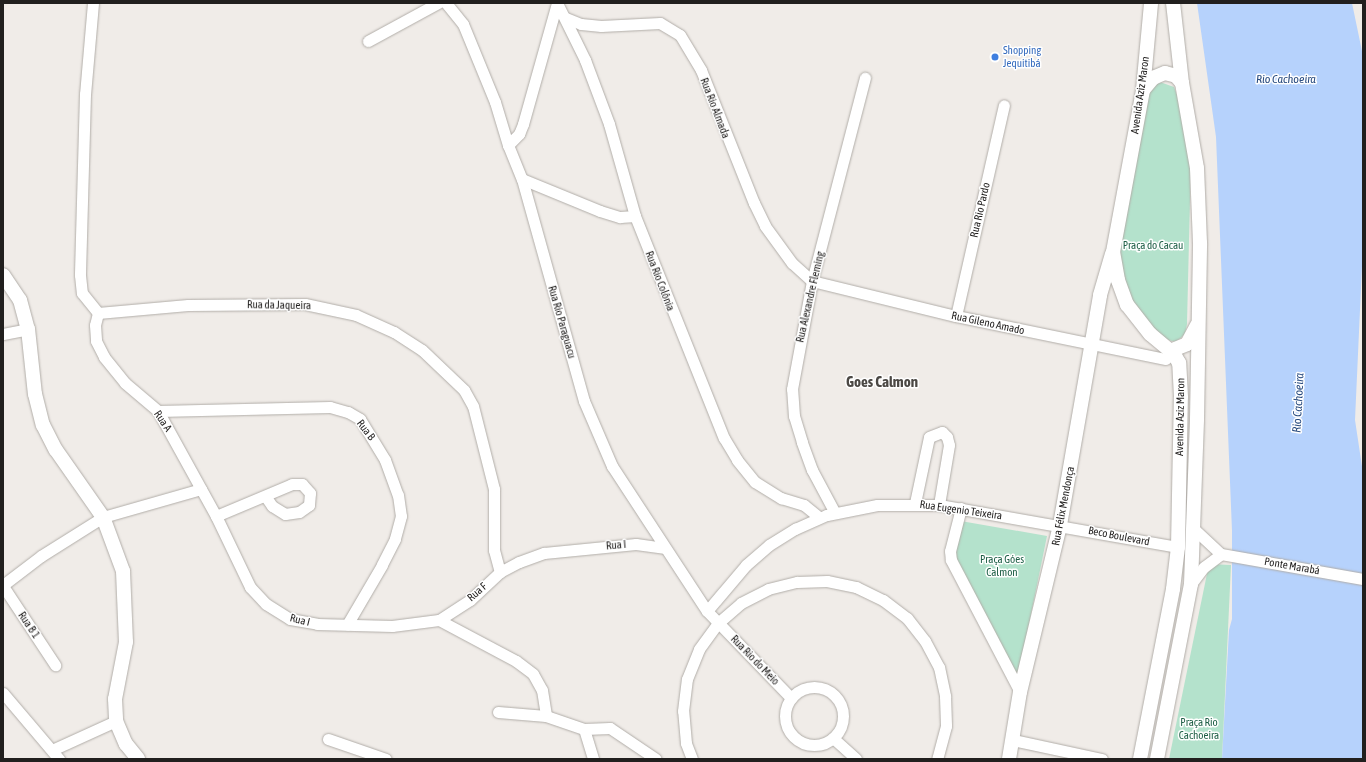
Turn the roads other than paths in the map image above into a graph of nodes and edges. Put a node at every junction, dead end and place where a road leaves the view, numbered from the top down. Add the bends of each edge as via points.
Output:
1 (93, 3) edge
2 (438, 3) edge
3 (446, 3) edge
4 (557, 3) edge
5 (1151, 3) edge
6 (1173, 3) edge
7 (566, 18) junction
8 (368, 41) dead end
9 (865, 78) dead end
10 (1182, 83) junction
11 (1143, 90) junction
12 (1004, 105) dead end
13 (508, 145) junction
14 (522, 179) junction
15 (635, 216) junction
16 (1113, 252) junction
17 (3, 274) edge
18 (812, 281) junction
19 (98, 313) junction
20 (956, 316) junction
21 (1199, 319) junction
22 (28, 329) junction
23 (3, 334) edge
24 (1091, 344) junction
25 (1168, 355) junction
26 (158, 411) junction
27 (201, 489) junction
28 (266, 497) dead end
29 (915, 503) junction
30 (939, 505) junction
31 (961, 508) junction
32 (835, 513) junction
33 (216, 516) junction
34 (103, 517) junction
35 (819, 517) junction
36 (1060, 525) junction
37 (1194, 529) junction
38 (1178, 547) junction
39 (664, 548) junction
40 (1224, 554) junction
41 (500, 572) junction
42 (1363, 579) edge
43 (1191, 584) junction
44 (3, 586) edge
45 (707, 611) junction
46 (439, 620) junction
47 (718, 622) junction
48 (348, 625) junction
49 (55, 665) dead end
50 (1020, 692) junction
51 (3, 693) edge
52 (791, 698) junction
53 (498, 712) dead end
54 (546, 716) junction
55 (116, 721) junction
56 (584, 728) junction
57 (833, 738) junction
58 (328, 739) dead end
59 (1013, 740) junction
60 (55, 754) edge
61 (138, 759) edge
62 (386, 759) edge
63 (593, 759) edge
64 (656, 759) edge
65 (692, 759) edge
66 (856, 759) edge
67 (937, 759) edge
68 (1009, 759) edge
69 (1102, 759) edge
70 (1140, 759) edge
71 (1157, 759) edge

1 - 19 street via 85,94 80,275 82,293
2 - 8 street
3 - 13 street, Rua Rio Paraguacu via 463,24 476,53
4 - 7 street, Rua Rio Colônia
4 - 13 street via 523,124 519,134
5 - 11 main road, Avenida Aziz Maron
6 - 10 main road, Avenida Aziz Maron
7 - 15 street, Rua Rio Colônia via 609,124
7 - 18 street, Rua Rio Almada via 580,24 601,26 660,23 680,35 701,70 765,226 792,263
9 - 18 street, Rua Alexandre Fleming
10 - 11 main road via 1176,76 1165,73 1153,78
10 - 21 main road, Avenida Aziz Maron via 1197,168 1200,243
11 - 16 main road, Avenida Aziz Maron
12 - 20 street, Rua Rio Pardo
13 - 14 street, Rua Rio Paraguacu
14 - 15 street via 600,211 620,217
14 - 39 street, Rua Rio Paraguacu via 596,432 612,466
15 - 35 street, Rua Rio Colônia via 693,365 724,438 737,460 755,482 781,498 808,508
16 - 24 main road, Rua Félix Mendonça via 1100,295
16 - 25 main road, Avenida Aziz Maron via 1118,280 1127,305
17 - 22 main road via 20,300
18 - 20 street, Rua Gileno Amado
18 - 32 street, Rua Alexandre Fleming via 792,389 794,416 812,470
19 - 26 street, Rua A via 95,325 96,341 104,358 125,383
19 - 41 street, Rua da Jaqueira via 188,305 305,304 356,315 394,332 422,350 464,390 473,406 494,489 494,550
20 - 24 street, Rua Gileno Amado
21 - 25 main road via 1187,344
21 - 37 main road, Avenida Aziz Maron
22 - 23 street
22 - 34 main road via 35,394 43,425 56,450
24 - 25 street, Rua Gileno Amado
24 - 36 main road, Rua Félix Mendonça
25 - 38 main road, Avenida Aziz Maron via 1179,363 1181,379
26 - 27 street, Rua A
26 - 48 street, Rua B via 330,407 348,412 360,419 385,460 398,495 401,516 395,539
27 - 33 street, Rua A
27 - 34 street
28 - 33 street
29 - 30 street, Rua Eugenio Teixeira
29 - 30 street via 929,437 942,432 947,437 949,445
29 - 32 street, Rua Eugenio Teixeira via 877,505
30 - 31 street, Rua Eugenio Teixeira
31 - 36 street, Rua Eugenio Teixeira
31 - 50 street via 950,551 951,560
32 - 35 street, Rua Eugenio Teixeira
33 - 48 street, Rua I via 250,587 266,604 290,619
34 - 44 street via 41,556
34 - 55 main road via 123,571 125,602 126,642 115,699
35 - 45 street, Rua Eugenio Teixeira via 763,550 746,565
36 - 38 street, Beco Boulevard
36 - 50 main road, Rua Félix Mendonça
37 - 40 street
37 - 43 main road, Avenida Aziz Maron
38 - 70 main road, Avenida Aziz Maron via 1173,589
39 - 41 street, Rua I via 636,544 574,548 544,553
39 - 45 street, Rua Rio Paraguacu
40 - 42 street, Ponte Marabá
40 - 43 street via 1204,567
41 - 46 street, Rua F via 470,600
43 - 71 main road, Avenida Aziz Maron
44 - 49 street, Rua B 1
45 - 47 street, Rua Rio Paraguacu
46 - 48 street, Rua I via 392,626
46 - 54 street via 516,661 533,674 542,690
47 - 52 street, Rua Rio do Meio
47 - 65 street via 699,649 687,679 682,711 686,743
47 - 67 street via 741,603 761,593 797,582 827,581 848,586 883,600 906,618 926,641 939,667 946,696 946,726
50 - 59 main road, Rua Félix Mendonça
51 - 60 street
52 - 57 street via 785,718 794,737 813,745
52 - 57 street via 807,688 826,690 834,695 843,712 842,722
53 - 54 street
54 - 56 street
55 - 60 street
55 - 61 main road via 126,744
56 - 63 street
56 - 64 street via 610,728
57 - 66 street
58 - 62 street
59 - 68 main road, Rua Félix Mendonça
59 - 69 street

